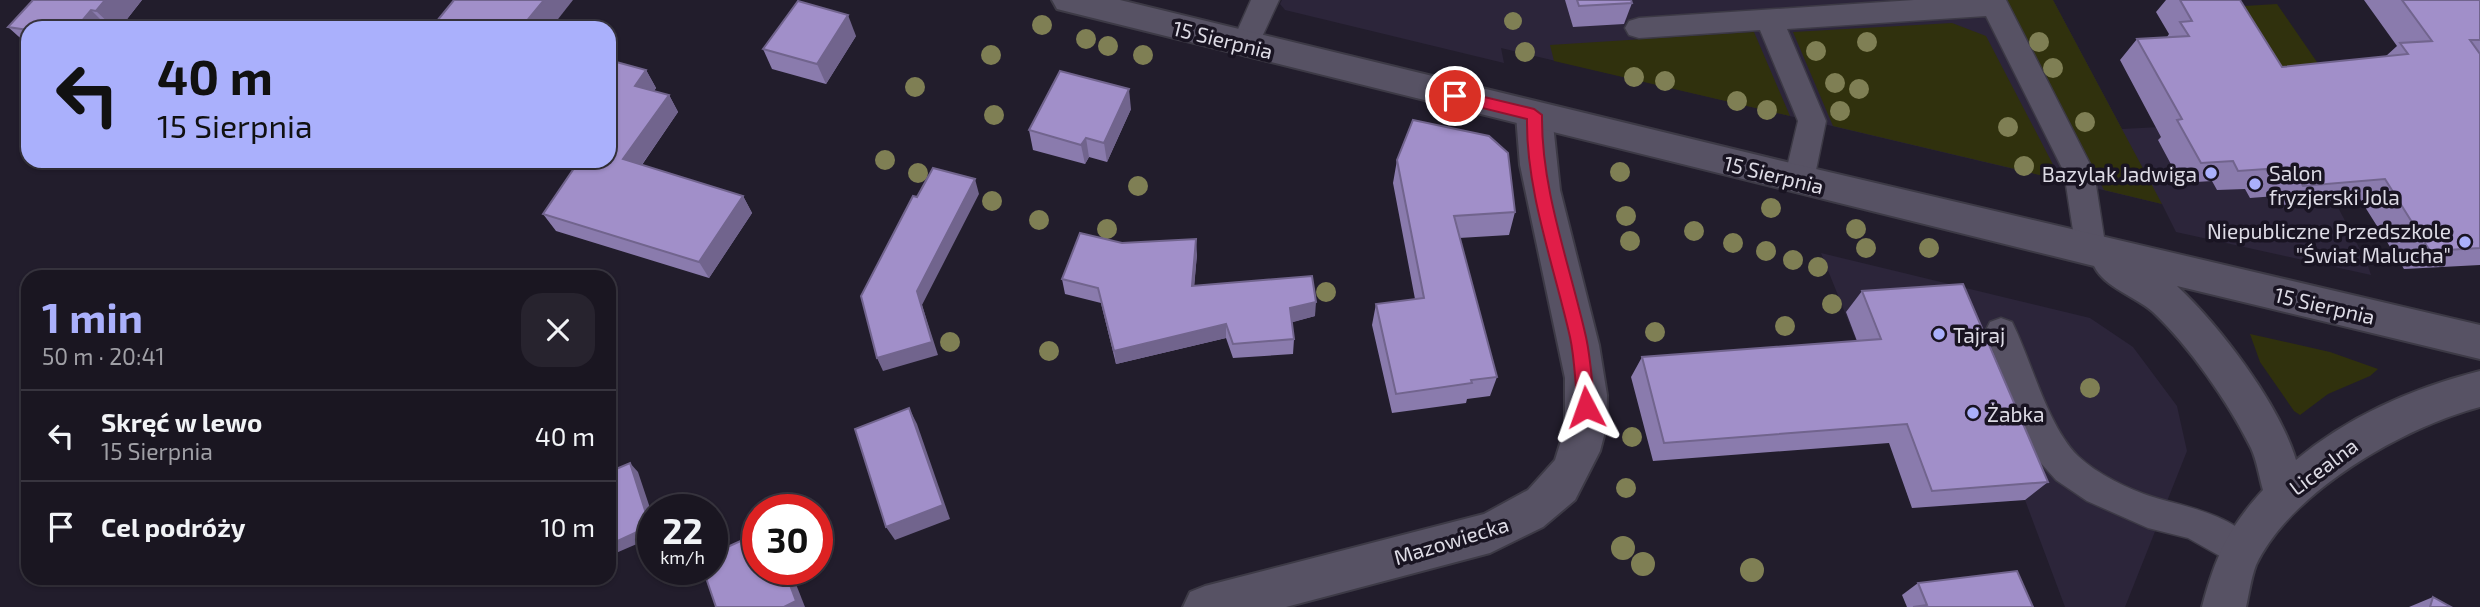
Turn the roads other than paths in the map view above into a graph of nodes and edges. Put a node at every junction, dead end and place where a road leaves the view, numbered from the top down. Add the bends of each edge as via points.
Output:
1 (1069, 0) edge
2 (1265, 0) edge
3 (1993, 2) edge
4 (1769, 20) junction
5 (1639, 28) dead end
6 (1245, 46) junction
7 (1534, 115) junction
8 (1800, 180) junction
9 (2091, 250) junction
10 (2001, 332) dead end
11 (2480, 342) edge
12 (2480, 389) edge
13 (2285, 494) junction
14 (2241, 551) junction
15 (1205, 607) edge
16 (2224, 607) edge

1 - 6 street, 15 Sierpnia
2 - 6 lane
3 - 4 lane
3 - 9 lane via 2079,172
4 - 5 lane
4 - 8 lane via 1812,121
6 - 7 street, 15 Sierpnia
7 - 8 street, 15 Sierpnia
7 - 15 street, Mazowiecka via 1544,193 1584,370 1583,444 1570,472 1550,498 1490,533
8 - 9 street, 15 Sierpnia
9 - 11 street, 15 Sierpnia
9 - 13 street via 2164,298 2189,323 2270,443
10 - 14 lane via 2051,450 2068,469 2099,490 2148,512 2196,524
12 - 13 street, Licealna via 2458,393 2359,438
13 - 14 street, Licealna
14 - 16 street, Licealna

